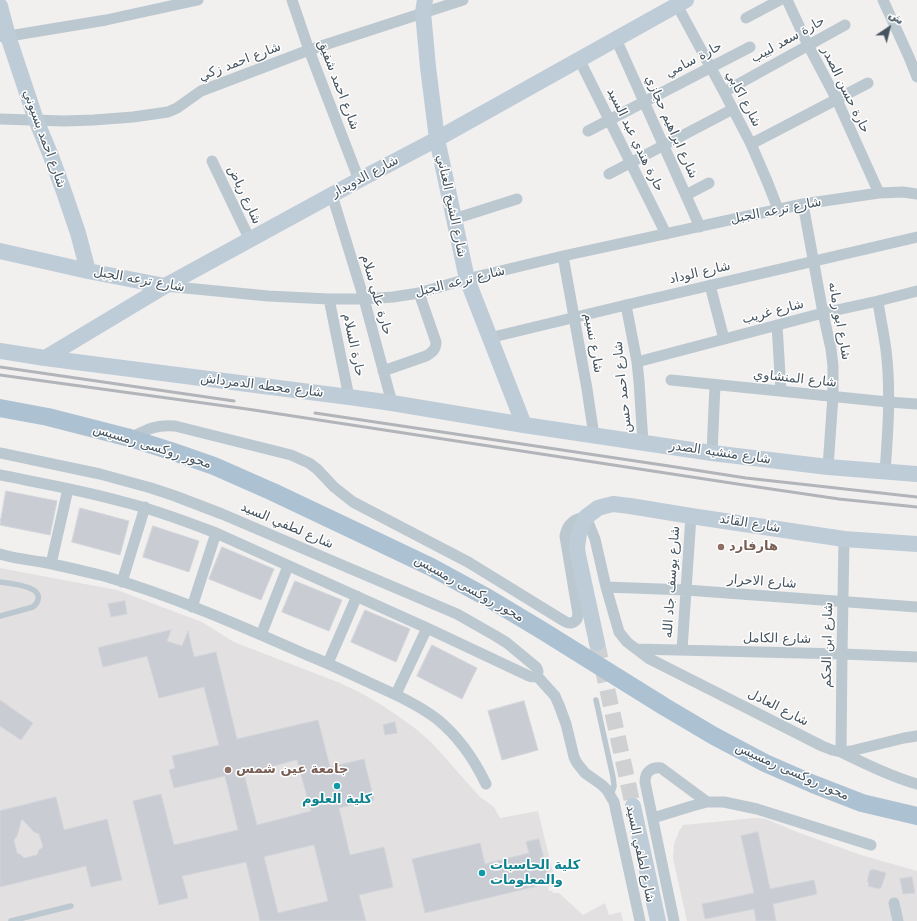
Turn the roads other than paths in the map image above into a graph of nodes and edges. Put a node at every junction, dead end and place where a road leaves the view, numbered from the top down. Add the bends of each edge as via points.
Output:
1 (198, 0) edge
2 (292, 0) edge
3 (463, 0) edge
4 (780, 0) edge
5 (787, 0) edge
6 (883, 0) edge
7 (681, 2) edge
8 (0, 6) edge
9 (424, 6) edge
10 (746, 18) dead end
11 (845, 25) dead end
12 (4, 37) edge
13 (616, 39) junction
14 (808, 45) junction
15 (750, 46) dead end
16 (309, 50) junction
17 (913, 55) edge
18 (579, 59) junction
19 (710, 67) junction
20 (917, 77) edge
21 (868, 83) dead end
22 (724, 92) junction
23 (837, 100) junction
24 (644, 102) junction
25 (733, 110) junction
26 (0, 119) edge
27 (36, 120) junction
28 (610, 120) junction
29 (588, 131) dead end
30 (436, 138) junction
31 (751, 144) junction
32 (664, 145) junction
33 (212, 161) dead end
34 (631, 163) junction
35 (609, 174) dead end
36 (359, 180) junction
37 (709, 183) dead end
38 (879, 193) junction
39 (917, 194) edge
40 (332, 195) junction
41 (686, 195) junction
42 (517, 199) dead end
43 (803, 204) junction
44 (778, 209) junction
45 (454, 219) junction
46 (700, 226) junction
47 (666, 234) junction
48 (917, 237) edge
49 (250, 240) junction
50 (0, 251) edge
51 (563, 256) junction
52 (814, 260) junction
53 (88, 271) junction
54 (467, 279) junction
55 (710, 285) junction
56 (165, 286) junction
57 (917, 291) edge
58 (419, 293) junction
59 (329, 299) junction
60 (364, 299) junction
61 (878, 301) junction
62 (626, 305) junction
63 (823, 313) junction
64 (574, 318) junction
65 (777, 325) junction
66 (489, 338) junction
67 (724, 339) junction
68 (0, 351) edge
69 (45, 358) junction
70 (637, 362) junction
71 (383, 371) junction
72 (670, 380) dead end
73 (715, 385) junction
74 (781, 391) junction
75 (833, 396) junction
76 (349, 397) junction
77 (888, 402) junction
78 (392, 403) junction
79 (917, 404) edge
80 (0, 408) edge
81 (524, 425) junction
82 (594, 436) junction
83 (130, 438) junction
84 (643, 443) junction
85 (0, 453) edge
86 (712, 453) junction
87 (828, 467) junction
88 (885, 472) junction
89 (917, 474) edge
90 (0, 475) edge
91 (68, 488) junction
92 (145, 508) junction
93 (691, 516) junction
94 (586, 517) junction
95 (216, 533) junction
96 (844, 538) junction
97 (917, 544) edge
98 (0, 554) edge
99 (51, 564) junction
100 (288, 566) junction
101 (0, 582) edge
102 (122, 582) junction
103 (606, 587) junction
104 (686, 590) junction
105 (357, 596) junction
106 (842, 602) junction
107 (192, 607) junction
108 (917, 608) edge
109 (0, 616) edge
110 (428, 628) junction
111 (261, 635) junction
112 (597, 644) tunnel mouth
113 (636, 649) junction
114 (682, 650) junction
115 (842, 654) junction
116 (917, 658) edge
117 (328, 663) junction
118 (537, 676) junction
119 (396, 694) junction
120 (596, 700) dead end
121 (917, 736) edge
122 (841, 752) junction
123 (486, 784) dead end
124 (917, 784) edge
125 (611, 796) junction
126 (707, 802) junction
127 (633, 806) tunnel mouth
128 (917, 816) edge
129 (653, 818) junction
130 (871, 845) dead end
131 (894, 903) dead end
132 (71, 906) dead end
133 (11, 921) edge
134 (640, 921) edge
135 (658, 921) edge
136 (674, 921) edge
137 (898, 921) edge

1 - 12 street via 106,20
2 - 16 street, شارع احمد شفيق
3 - 9 street, شارع احمد زكي
4 - 10 street
5 - 14 street, حارة حسن الصدر
6 - 17 street
7 - 13 main road, شارع الدويدار
7 - 19 street, شارع اكابي
8 - 12 main road, شارع احمد بسيوني
9 - 16 street, شارع احمد زكي
9 - 30 main road, شارع الشيخ العناني
11 - 14 street, حارة سعد لبيب
12 - 27 main road, شارع احمد بسيوني
13 - 18 main road, شارع الدويدار
13 - 24 street, شارع ابراهيم حجازي
14 - 22 street, حارة سعد لبيب
14 - 23 street, حارة حسن الصدر
15 - 19 street, حارة سامي
16 - 27 street, شارع احمد زكي via 201,91 168,112 94,120
16 - 36 street, شارع احمد شفيق
17 - 20 street
18 - 28 street, حارة هندي عبد السيد
18 - 30 main road, شارع الدويدار
19 - 22 street, شارع اكابي
19 - 24 street, حارة سامي
21 - 23 street
22 - 25 street, شارع اكابي
23 - 31 street
23 - 38 street, حارة حسن الصدر
24 - 28 street, حارة سامي
24 - 32 street, شارع ابراهيم حجازي
25 - 31 street, شارع اكابي
25 - 32 street
26 - 27 street, شارع احمد زكي
27 - 53 main road, شارع احمد بسيوني via 64,192
28 - 29 street, حارة سامي
28 - 34 street, حارة هندي عبد السيد
30 - 36 main road, شارع الدويدار
30 - 45 main road, شارع الشيخ العناني
31 - 44 street, شارع اكابي
32 - 34 street
32 - 41 street, شارع ابراهيم حجازي
33 - 49 street, شارع رياض
34 - 35 street
34 - 47 street, حارة هندي عبد السيد
36 - 40 main road, شارع الدويدار
37 - 41 street
38 - 39 street, شارع ترعه الجبل
38 - 43 street, شارع ترعه الجبل
40 - 49 main road, شارع الدويدار
40 - 60 street, حارة علي سلام
41 - 46 street, شارع ابراهيم حجازي
42 - 45 street
43 - 44 street, شارع ترعه الجبل
43 - 52 street, شارع ابو رمانه
44 - 46 street, شارع ترعه الجبل
45 - 54 main road, شارع الشيخ العناني
46 - 47 street, شارع ترعه الجبل
47 - 51 street, شارع ترعه الجبل
48 - 52 street, شارع الوداد
49 - 56 main road, شارع الدويدار
50 - 53 main road, شارع ترعه الجبل
51 - 54 street, شارع ترعه الجبل
51 - 64 street, شارع نسيم
52 - 55 street, شارع الوداد
52 - 63 street, شارع ابو رمانه
53 - 56 main road, شارع ترعه الجبل
54 - 58 street, شارع ترعه الجبل
54 - 66 main road, شارع الشيخ العناني
55 - 62 street, شارع الوداد
55 - 67 street
56 - 59 street, شارع ترعه الجبل
56 - 69 main road, شارع الدويدار
57 - 61 street, شارع غريب
58 - 60 street, شارع ترعه الجبل
58 - 71 street via 436,348 426,356
59 - 60 street, شارع ترعه الجبل
59 - 76 street, حارة السلام
60 - 71 street, حارة علي سلام
61 - 63 street, شارع غريب
61 - 77 street via 886,350
62 - 64 street, شارع الوداد
62 - 70 street, شارع احمد حسن
63 - 65 street, شارع غريب
63 - 75 street, شارع ابو رمانه via 831,349
64 - 66 street, شارع الوداد
64 - 82 street, شارع نسيم
65 - 67 street, شارع غريب
65 - 74 street
66 - 81 main road, شارع الشيخ العناني
67 - 70 street, شارع غريب
68 - 69 main road, شارع محطه الدمرداش
69 - 76 main road, شارع محطه الدمرداش
70 - 84 street, شارع احمد حسن
71 - 78 street, حارة علي سلام
72 - 73 street, شارع المنشاوي
73 - 74 street, شارع المنشاوي
73 - 86 street
74 - 75 street, شارع المنشاوي
75 - 77 street, شارع المنشاوي
75 - 87 street, شارع ابو رمانه
76 - 78 main road, شارع محطه الدمرداش
77 - 79 street, شارع المنشاوي
77 - 88 street
78 - 81 main road, شارع محطه الدمرداش
80 - 83 main road, محور روكسى رمسيس via 48,417
81 - 82 main road, شارع منشيه الصدر
82 - 84 main road, شارع منشيه الصدر
83 - 94 street via 148,429 166,425 299,458 317,469 353,502 462,559 570,623 575,621 578,614 565,536 572,522
83 - 128 main road, محور روكسى رمسيس via 214,466 431,567 530,623 714,736 765,763 862,803
84 - 86 main road, شارع منشيه الصدر
85 - 118 street, شارع لطفي السيد via 125,480 222,514 457,614 513,648 538,669
86 - 87 main road, شارع منشيه الصدر
87 - 88 main road, شارع منشيه الصدر
88 - 89 main road, شارع منشيه الصدر
90 - 91 street
91 - 92 street
91 - 99 street
92 - 95 street
92 - 102 street
93 - 94 main road, شارع القائد via 613,504 598,508
93 - 96 main road, شارع القائد
93 - 104 street, شارع يوسف جاد الله
94 - 103 street, شارع العادل via 595,539
94 - 112 main road via 579,533 577,548
95 - 100 street
95 - 107 street
96 - 97 main road, شارع القائد
96 - 106 street, شارع ابن الحكم
98 - 99 street
99 - 102 street
100 - 105 street
100 - 111 street
101 - 109 lane via 30,588 37,594 38,599 33,607
102 - 107 street
103 - 104 street, شارع الاحرار
103 - 113 street, شارع العادل via 619,632
104 - 106 street, شارع الاحرار
104 - 114 street, شارع يوسف جاد الله
105 - 110 street
105 - 117 street
106 - 108 street, شارع الاحرار
106 - 115 street, شارع ابن الحكم
107 - 111 street
110 - 118 street via 532,678
110 - 119 street
111 - 117 street
113 - 114 street, شارع الكامل
113 - 122 street, شارع العادل via 657,663 815,743
114 - 115 street, شارع الكامل
115 - 116 street, شارع الكامل
115 - 122 street, شارع ابن الحكم
117 - 119 street
118 - 125 street, شارع لطفي السيد via 555,696 577,763
119 - 123 street via 424,710 450,730 471,755
120 - 125 lane via 613,776
121 - 122 street, شارع العادل
122 - 124 street via 877,770
125 - 134 street, شارع لطفي السيد
126 - 129 street
126 - 129 street via 661,768 651,768 645,776 645,782
126 - 130 street via 724,802 757,809
127 - 135 main road
129 - 136 street
131 - 137 street
132 - 133 lane

